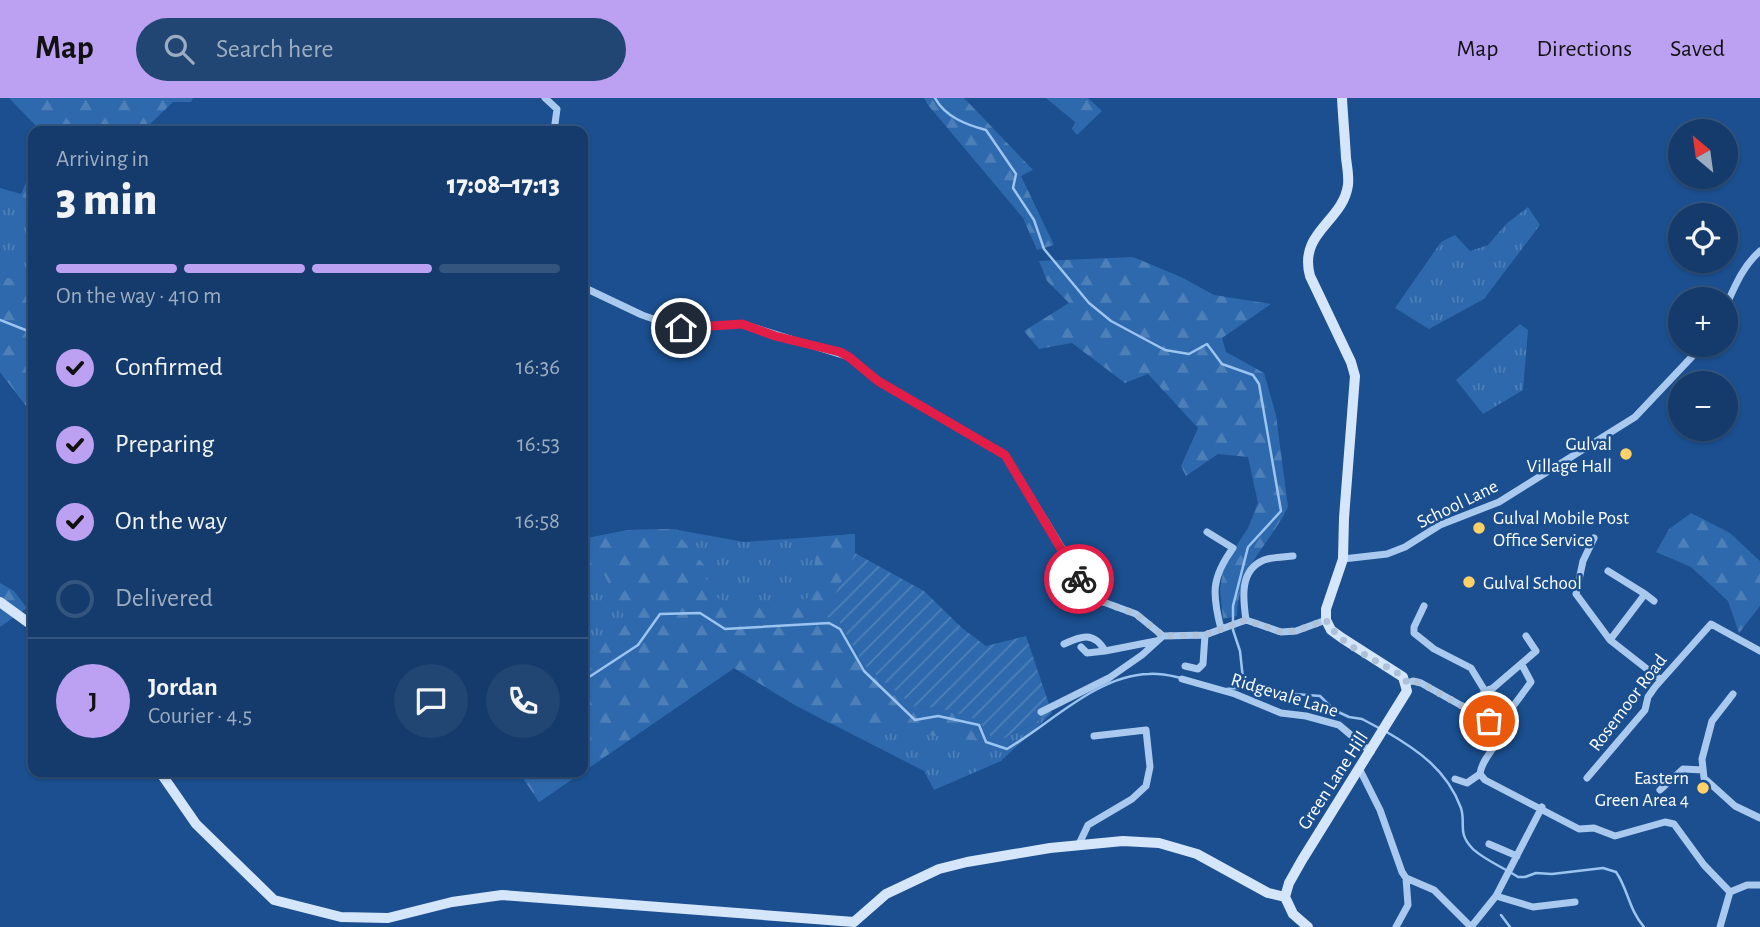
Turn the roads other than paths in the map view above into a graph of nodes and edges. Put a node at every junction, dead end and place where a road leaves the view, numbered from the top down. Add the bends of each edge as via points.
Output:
1 (545, 98) edge
2 (1342, 98) edge
3 (555, 126) edge
4 (1760, 251) edge
5 (1735, 287) edge
6 (588, 289) edge
7 (1692, 357) edge
8 (1207, 532) dead end
9 (1594, 538) dead end
10 (1293, 556) dead end
11 (1343, 559) junction
12 (1608, 571) dead end
13 (1645, 594) junction
14 (1654, 601) dead end
15 (0, 602) edge
16 (1424, 606) dead end
17 (1326, 620) junction
18 (1244, 621) junction
19 (28, 622) edge
20 (1225, 627) junction
21 (1205, 635) junction
22 (1526, 636) dead end
23 (1160, 638) junction
24 (1610, 640) junction
25 (1064, 644) dead end
26 (1081, 647) dead end
27 (1105, 651) junction
28 (1760, 651) edge
29 (1522, 665) junction
30 (1185, 666) dead end
31 (1182, 679) dead end
32 (1661, 680) junction
33 (1407, 683) junction
34 (1485, 691) junction
35 (1733, 694) dead end
36 (1514, 705) dead end
37 (1471, 710) junction
38 (1041, 712) dead end
39 (1094, 736) dead end
40 (1371, 752) junction
41 (1359, 768) junction
42 (1703, 770) junction
43 (1480, 774) junction
44 (163, 777) edge
45 (1587, 778) dead end
46 (1455, 779) dead end
47 (1660, 790) dead end
48 (1542, 807) junction
49 (1760, 818) edge
50 (1079, 844) junction
51 (1489, 845) dead end
52 (1517, 856) junction
53 (1406, 878) junction
54 (1760, 885) edge
55 (1730, 892) junction
56 (1496, 896) junction
57 (1285, 897) junction
58 (1575, 902) dead end
59 (852, 925) edge
60 (1308, 927) edge
61 (1396, 927) edge
62 (1472, 927) edge
63 (1720, 927) edge

1 - 3 street via 557,109
2 - 11 street via 1348,185 1313,239 1307,264 1355,376
4 - 5 street
6 - 23 street via 679,328 742,324 849,357 878,381 1005,455 1087,596 1136,614
7 - 11 street, School Lane via 1635,417 1499,502 1440,525 1387,554
8 - 20 street via 1233,548 1215,581 1214,601
9 - 24 street via 1576,594
10 - 18 street via 1265,560 1253,567 1244,585
11 - 17 street
12 - 13 street
13 - 14 street
13 - 24 street
15 - 19 street
16 - 34 street via 1414,633 1471,668
17 - 18 street via 1281,632
17 - 33 street via 1331,630
18 - 20 street
20 - 21 street
21 - 23 street
21 - 30 street via 1203,664 1198,669
22 - 29 street via 1536,650
23 - 27 street
23 - 38 street via 1109,678
24 - 32 street
25 - 27 street via 1090,636
26 - 27 street via 1087,653
28 - 32 street, Rosemoor Road via 1711,624
29 - 34 street
29 - 36 street via 1531,682
31 - 40 street, Ridgevale Lane via 1281,713 1339,725
32 - 45 street, Rosemoor Road via 1645,710
33 - 37 street via 1421,683
33 - 40 street, Green Lane Hill via 1407,691
34 - 37 street
35 - 42 street via 1712,722
37 - 43 street via 1500,732
39 - 50 street via 1146,730 1150,767 1146,786 1088,825
40 - 41 street, Green Lane Hill
41 - 53 street
41 - 57 street, Green Lane Hill via 1302,860
42 - 47 street via 1683,769
42 - 49 street via 1704,778 1735,806
43 - 46 street via 1467,783
43 - 48 street
44 - 59 street via 196,824 274,900 341,917 388,918 502,895
48 - 52 street
48 - 55 street via 1579,829 1594,828 1615,836 1665,822 1674,824
50 - 57 street via 1123,841 1171,846
50 - 59 street via 939,869 886,894
51 - 52 street
52 - 56 street
53 - 61 street via 1408,905
53 - 62 street via 1434,890
54 - 55 street
55 - 63 street
56 - 58 street via 1533,907
56 - 62 street
57 - 60 street via 1293,914

